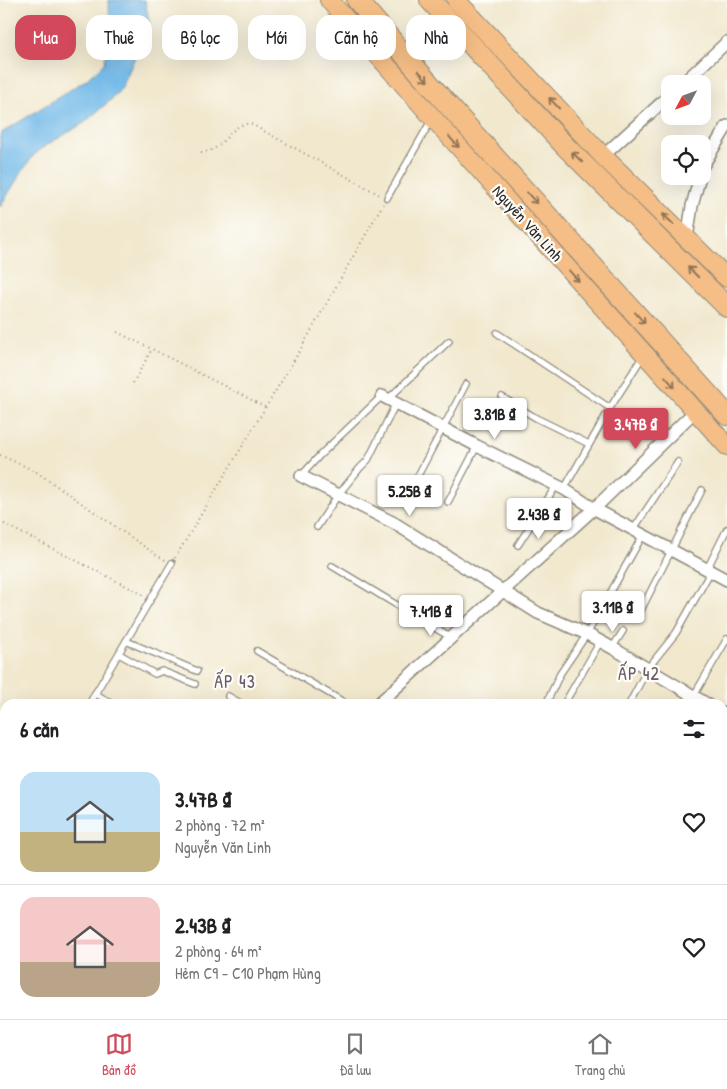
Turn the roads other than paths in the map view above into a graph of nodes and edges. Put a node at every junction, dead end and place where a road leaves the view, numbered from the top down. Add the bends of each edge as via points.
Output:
1 (330, 0) edge
2 (357, 0) edge
3 (430, 0) edge
4 (456, 0) edge
5 (727, 42) edge
6 (692, 75) edge
7 (661, 103) edge
8 (433, 118) junction
9 (727, 126) edge
10 (711, 152) edge
11 (604, 156) junction
12 (698, 185) edge
13 (387, 198) road end
14 (687, 238) junction
15 (727, 278) edge
16 (727, 307) edge
17 (497, 333) dead end
18 (449, 341) dead end
19 (644, 353) junction
20 (466, 384) dead end
21 (502, 397) dead end
22 (389, 399) junction
23 (610, 408) junction
24 (695, 411) junction
25 (727, 415) edge
26 (443, 427) junction
27 (590, 444) junction
28 (477, 446) junction
29 (727, 446) edge
30 (678, 462) dead end
31 (300, 476) joint
32 (414, 482) dead end
33 (560, 487) junction
34 (702, 490) dead end
35 (338, 495) junction
36 (448, 502) dead end
37 (593, 508) junction
38 (318, 527) dead end
39 (727, 529) edge
40 (638, 532) junction
41 (518, 545) dead end
42 (672, 549) junction
43 (172, 563) road end
44 (332, 566) dead end
45 (709, 570) junction
46 (727, 580) edge
47 (502, 591) junction
48 (638, 616) dead end
49 (623, 631) dead end
50 (587, 634) junction
51 (450, 637) junction
52 (727, 639) edge
53 (126, 641) junction
54 (600, 642) junction
55 (612, 648) junction
56 (258, 651) dead end
57 (119, 654) junction
58 (648, 668) junction
59 (197, 671) dead end
60 (194, 684) dead end
61 (95, 693) junction
62 (228, 696) dead end
63 (92, 699) edge
64 (104, 699) edge
65 (233, 699) edge
66 (339, 699) edge
67 (383, 699) edge
68 (548, 699) edge
69 (567, 699) edge
70 (632, 699) edge
71 (690, 699) edge
72 (692, 699) edge

1 - 8 main road, Nguyễn Văn Linh
2 -> 25 highway, Nguyễn Văn Linh
16 -> 3 highway via 565,146
11 -> 4 main road
5 - 6 street
7 - 11 street
8 - 13 lane
8 -> 19 main road, Nguyễn Văn Linh
9 - 10 street
14 -> 11 main road
12 - 14 street
14 - 15 main road
17 - 23 lane
18 - 22 lane
19 - 23 lane
19 -> 24 main road, Nguyễn Văn Linh
20 - 26 lane
21 - 27 lane via 536,418
22 - 26 street
22 - 31 lane via 320,454
22 - 35 lane via 368,460
23 - 27 lane
24 - 29 main road, Nguyễn Văn Linh
24 - 37 street
26 - 28 street
26 - 32 lane
27 - 33 lane
28 - 33 street
28 - 36 lane
30 - 40 lane
31 - 35 street
33 - 37 street
33 - 41 lane
34 - 42 lane
35 - 38 lane
35 - 47 street via 394,522
37 - 40 street
37 - 47 street
39 - 45 lane
40 - 42 street
40 - 50 lane
42 - 45 street
42 - 48 lane
43 - 53 lane
44 - 51 lane
45 - 46 street
45 - 58 lane via 676,633
47 - 50 street via 538,613
47 - 51 street
49 - 55 lane
50 - 54 street
50 - 68 lane via 560,674
51 - 67 street
52 - 72 lane
53 - 57 lane
53 - 59 lane
54 - 55 street
54 - 69 lane
55 - 58 street
56 - 66 lane
57 - 60 lane via 155,674 162,671
57 - 61 lane
58 - 70 lane
58 - 71 street
61 - 63 lane
61 - 64 lane
62 - 65 lane

